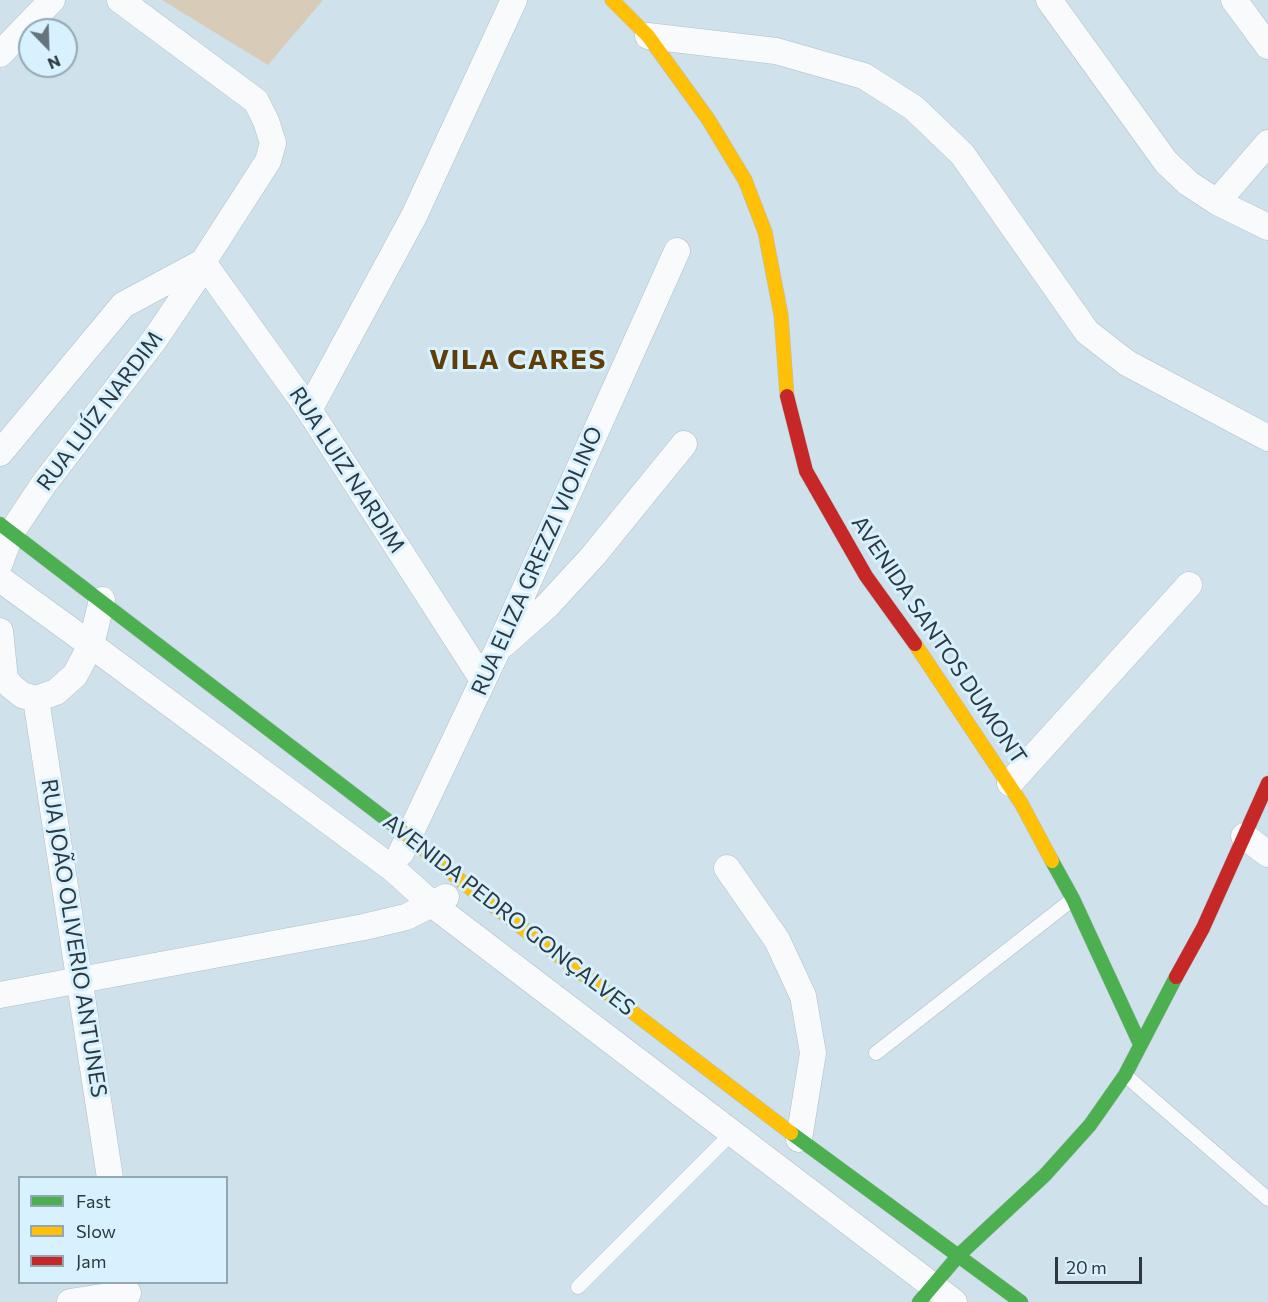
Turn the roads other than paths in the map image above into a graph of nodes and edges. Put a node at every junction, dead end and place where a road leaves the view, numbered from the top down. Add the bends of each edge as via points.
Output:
1 (52, 0) edge
2 (120, 0) edge
3 (514, 0) edge
4 (612, 0) edge
5 (1049, 0) edge
6 (1234, 0) edge
7 (648, 36) junction
8 (1268, 46) edge
9 (0, 54) edge
10 (1268, 143) edge
11 (1217, 202) junction
12 (1268, 227) edge
13 (677, 251) dead end
14 (204, 264) junction
15 (309, 410) junction
16 (1268, 438) edge
17 (684, 444) dead end
18 (0, 453) edge
19 (5, 528) edge
20 (0, 563) edge
21 (0, 579) edge
22 (1189, 585) dead end
23 (102, 600) junction
24 (0, 631) edge
25 (91, 645) junction
26 (498, 649) junction
27 (483, 680) junction
28 (5, 687) edge
29 (36, 699) junction
30 (1010, 783) junction
31 (1268, 783) edge
32 (1244, 836) junction
33 (409, 837) junction
34 (1268, 854) edge
35 (727, 868) dead end
36 (393, 869) junction
37 (466, 885) junction
38 (1073, 899) junction
39 (433, 905) junction
40 (81, 981) junction
41 (0, 995) edge
42 (1140, 1044) junction
43 (876, 1053) dead end
44 (1125, 1075) junction
45 (732, 1132) junction
46 (799, 1138) junction
47 (110, 1176) edge
48 (1268, 1198) edge
49 (959, 1255) junction
50 (578, 1287) dead end
51 (128, 1292) edge
52 (926, 1294) edge
53 (70, 1302) edge
54 (954, 1302) edge
55 (1021, 1302) edge

1 - 9 street
2 - 14 street, RUA LUÍZ NARDIM via 256,101 266,121 273,143 268,161
3 - 15 street via 414,216
4 - 7 street, AVENIDA SANTOS DUMONT
5 - 11 street via 1166,162
6 - 8 street
7 - 16 street via 776,51 864,76 914,108 962,154 1087,332 1127,363
7 - 30 street, AVENIDA SANTOS DUMONT via 708,119 745,180 765,232 781,315 787,395 806,471 866,576
10 - 11 street
11 - 12 street
13 - 26 street, RUA ELIZA GREZZI VIOLINO
14 - 15 street, RUA LUIZ NARDIM
14 - 18 street, RUA LUÍZ NARDIM via 123,305
14 - 19 street, RUA LUÍZ NARDIM via 155,339 43,485
15 - 27 street, RUA LUIZ NARDIM
17 - 26 street via 578,573
19 - 20 street, RUA LUÍZ NARDIM
19 - 23 street, AVENIDA PEDRO GONÇALVES
21 - 25 street, AVENIDA PEDRO GONÇALVES
22 - 30 street
23 - 25 street
23 - 33 street, AVENIDA PEDRO GONÇALVES
24 - 28 street
25 - 29 street via 75,675 56,692
25 - 36 street, AVENIDA PEDRO GONÇALVES
26 - 27 street, RUA ELIZA GREZZI VIOLINO
27 - 33 street, RUA ELIZA GREZZI VIOLINO
28 - 29 street
29 - 40 street, RUA JOÃO OLIVERIO ANTUNES
30 - 38 street, AVENIDA SANTOS DUMONT
31 - 32 street
32 - 34 street
32 - 42 street via 1203,928
33 - 36 street, RUA ELIZA GREZZI VIOLINO
33 - 37 street, AVENIDA PEDRO GONÇALVES
35 - 46 street via 777,940 803,996 813,1053
36 - 39 street, AVENIDA PEDRO GONÇALVES
37 - 39 street
37 - 46 street, AVENIDA PEDRO GONÇALVES
38 - 42 street, AVENIDA SANTOS DUMONT
38 - 43 lane
39 - 40 street via 406,917 364,927
39 - 45 street, AVENIDA PEDRO GONÇALVES
40 - 41 street
40 - 47 street, RUA JOÃO OLIVERIO ANTUNES
42 - 44 street
44 - 48 lane
44 - 49 street via 1090,1125 1045,1175
45 - 50 lane
45 - 52 street, AVENIDA PEDRO GONÇALVES
46 - 49 street, AVENIDA PEDRO GONÇALVES
49 - 52 street
49 - 55 street, AVENIDA PEDRO GONÇALVES
51 - 53 street
52 - 54 street, AVENIDA PEDRO GONÇALVES

